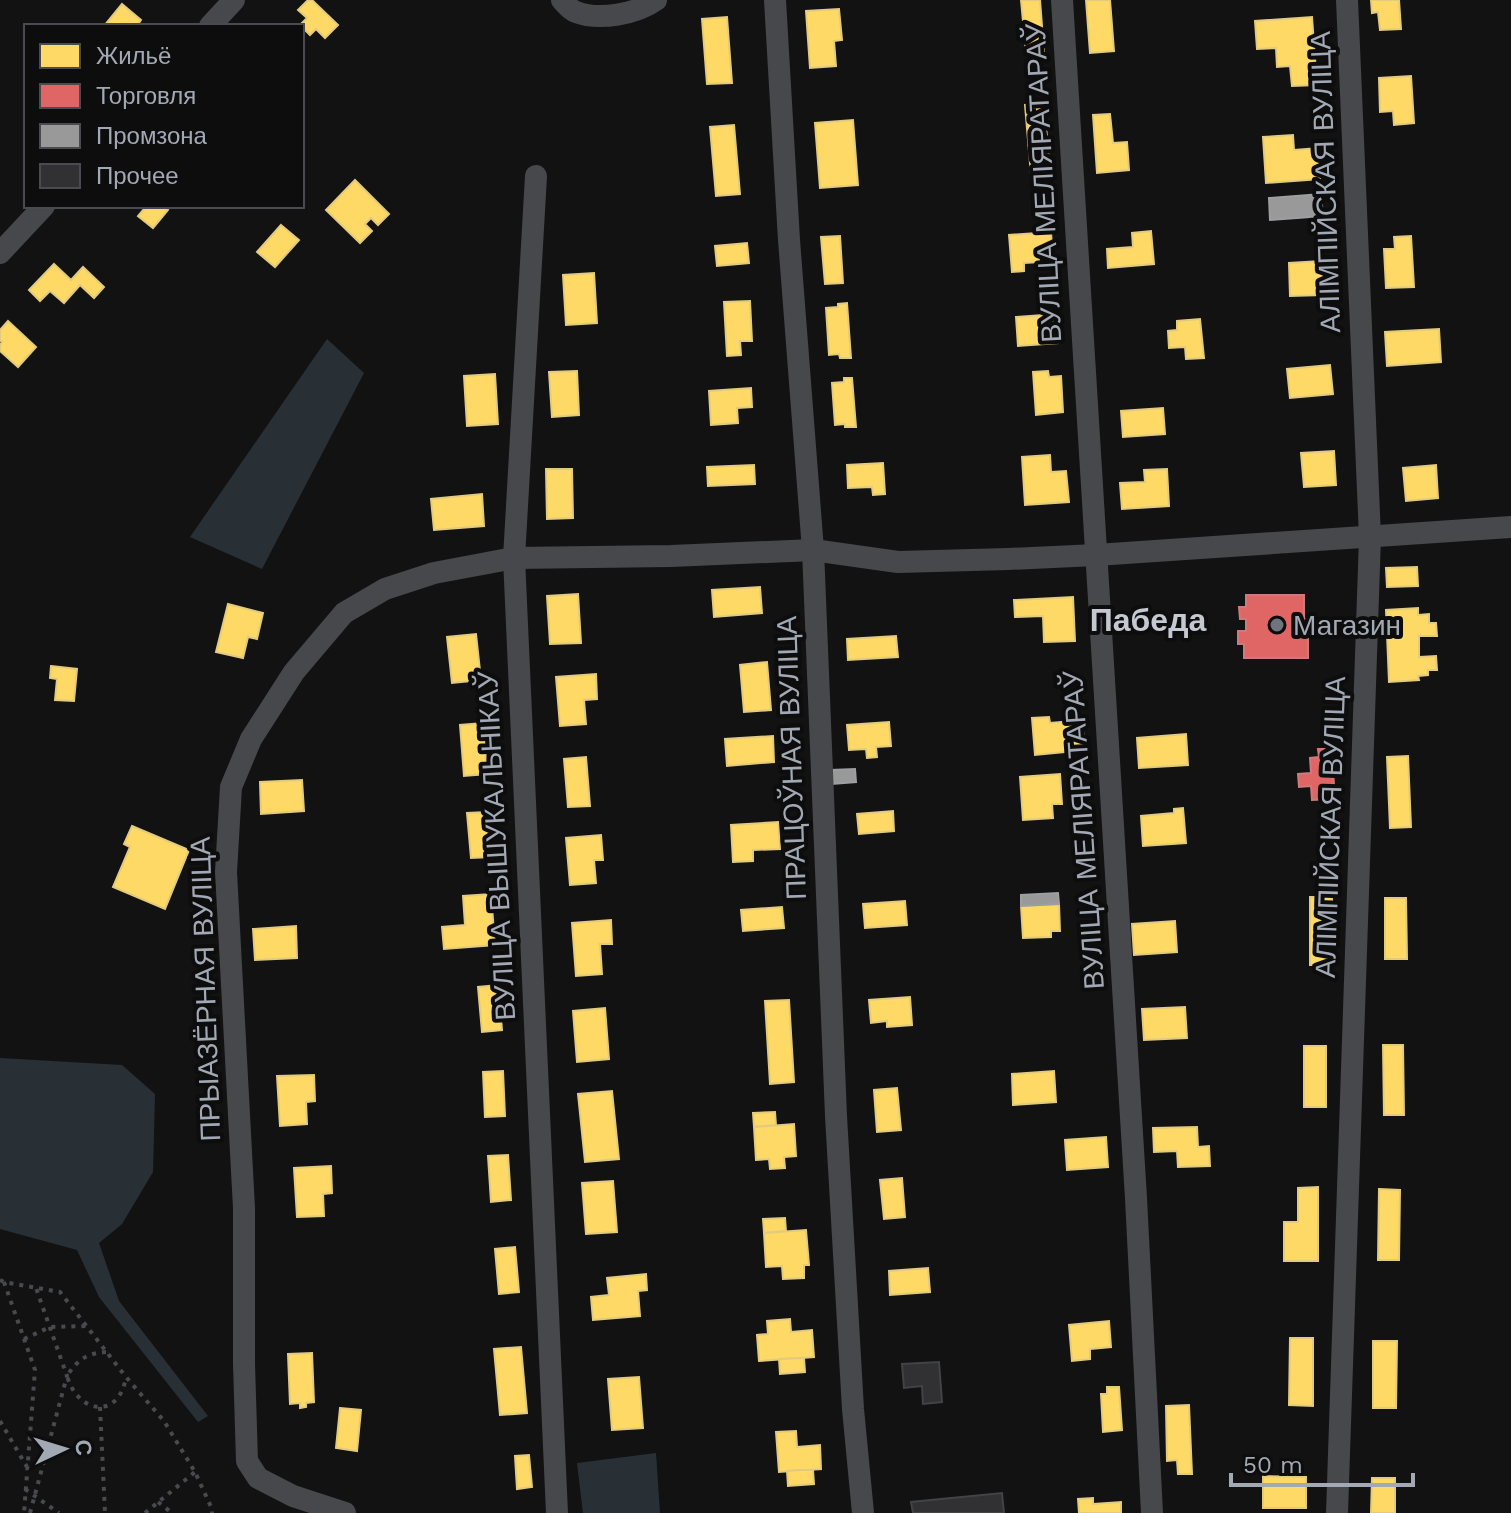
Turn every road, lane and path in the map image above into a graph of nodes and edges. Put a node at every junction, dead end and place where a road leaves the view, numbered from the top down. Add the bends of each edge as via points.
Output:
1 (234, 0) edge
2 (656, 0) edge
3 (775, 0) edge
4 (1062, 0) edge
5 (1347, 0) edge
6 (567, 6) edge
7 (212, 24) edge
8 (536, 176) dead end
9 (42, 208) edge
10 (0, 253) edge
11 (1511, 527) edge
12 (1370, 537) junction
13 (813, 550) junction
14 (1096, 555) junction
15 (514, 558) junction
16 (2, 1281) edge
17 (36, 1288) junction
18 (87, 1326) junction
19 (50, 1327) junction
20 (24, 1339) junction
21 (107, 1352) junction
22 (67, 1376) junction
23 (126, 1377) junction
24 (100, 1407) junction
25 (0, 1421) edge
26 (27, 1467) junction
27 (195, 1472) junction
28 (25, 1489) junction
29 (34, 1496) junction
30 (157, 1502) junction
31 (27, 1513) edge
32 (59, 1513) edge
33 (105, 1513) edge
34 (145, 1513) edge
35 (172, 1513) edge
36 (212, 1513) edge
37 (345, 1513) edge
38 (557, 1513) edge
39 (863, 1513) edge
40 (1152, 1513) edge
41 (1337, 1513) edge

1 - 7 street
2 - 6 street via 644,9 592,16
3 - 13 street, ПРАЦОЎНАЯ ВУЛІЦА
4 - 14 street, ВУЛІЦА МЕЛІЯРАТАРАЎ
5 - 12 street, АЛІМПІЙСКАЯ ВУЛІЦА
8 - 15 street, ВУЛІЦА ВЫШУКАЛЬНІКАЎ
9 - 10 street
11 - 12 street, ПРЫАЗЁРНАЯ ВУЛІЦА
12 - 14 street, ПРЫАЗЁРНАЯ ВУЛІЦА
12 - 41 street, АЛІМПІЙСКАЯ ВУЛІЦА
13 - 14 street, ПРЫАЗЁРНАЯ ВУЛІЦА via 898,562
13 - 15 street, ПРЫАЗЁРНАЯ ВУЛІЦА
13 - 39 street, ПРАЦОЎНАЯ ВУЛІЦА via 836,1116
14 - 40 street, ВУЛІЦА МЕЛІЯРАТАРАЎ
15 - 37 street, ПРЫАЗЁРНАЯ ВУЛІЦА via 434,573 385,589 344,613 294,672 251,739 231,787 226,872 244,1208 247,1461 258,1478
15 - 38 street, ВУЛІЦА ВЫШУКАЛЬНІКАЎ
16 - 17 path
16 - 20 path
17 - 18 path via 60,1292
17 - 19 path
18 - 19 path
18 - 21 path
19 - 20 path
19 - 22 path
20 - 26 path via 35,1370
21 - 22 path via 87,1355
21 - 23 path
22 - 24 path via 82,1402
22 - 29 path
23 - 24 path via 116,1400
23 - 27 path via 164,1421
24 - 33 path
25 - 26 path
26 - 28 path
27 - 30 path
27 - 36 path
28 - 29 path
28 - 31 path
29 - 31 path
29 - 32 path
30 - 34 path
30 - 35 path

